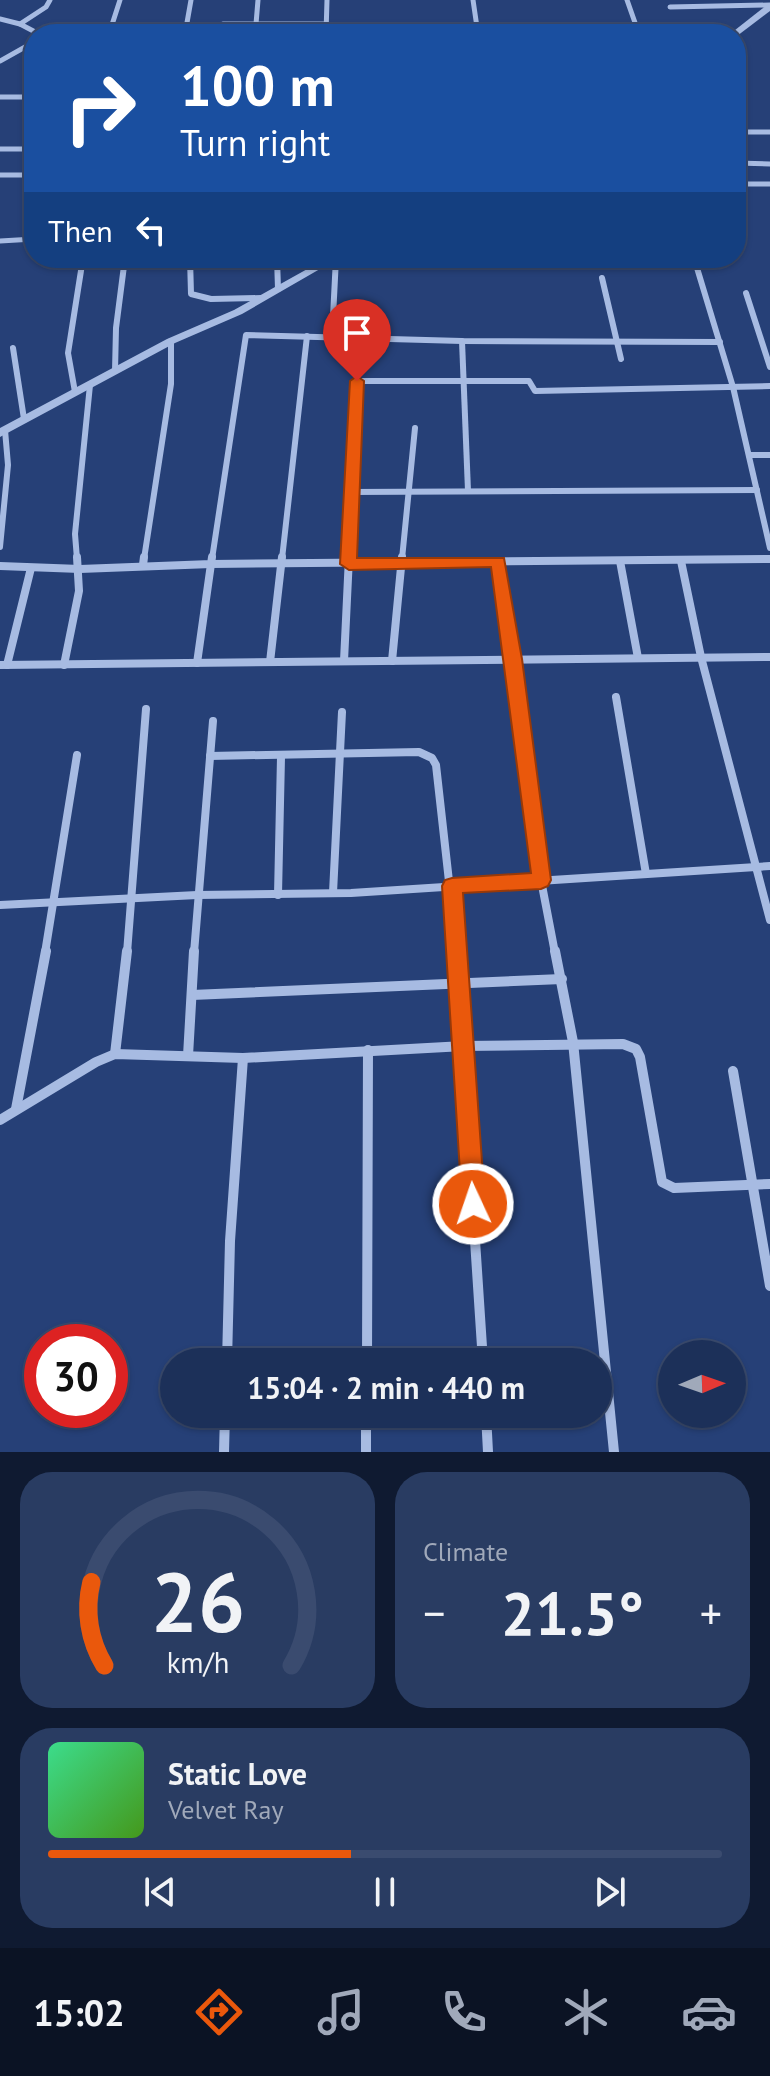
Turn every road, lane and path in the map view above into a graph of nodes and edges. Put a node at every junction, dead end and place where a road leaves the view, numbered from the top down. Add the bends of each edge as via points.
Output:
1 (50, 0) edge
2 (120, 0) edge
3 (191, 0) edge
4 (258, 0) edge
5 (327, 0) edge
6 (473, 0) edge
7 (627, 0) edge
8 (770, 6) edge
9 (670, 7) dead end
10 (0, 19) edge
11 (20, 24) junction
12 (112, 24) edge
13 (187, 24) edge
14 (223, 24) dead end
15 (256, 24) junction
16 (326, 24) joint
17 (477, 24) edge
18 (635, 24) edge
19 (746, 25) edge
20 (24, 26) edge
21 (24, 48) edge
22 (0, 61) edge
23 (0, 97) edge
24 (24, 97) edge
25 (746, 132) edge
26 (770, 132) edge
27 (0, 149) edge
28 (24, 149) edge
29 (746, 163) edge
30 (770, 164) edge
31 (0, 175) edge
32 (24, 175) edge
33 (746, 184) edge
34 (770, 184) edge
35 (24, 240) edge
36 (0, 241) edge
37 (81, 268) edge
38 (124, 268) edge
39 (190, 268) edge
40 (277, 268) edge
41 (317, 268) edge
42 (335, 268) edge
43 (697, 268) edge
44 (602, 278) dead end
45 (278, 289) junction
46 (746, 293) dead end
47 (262, 298) junction
48 (757, 330) junction
49 (770, 330) edge
50 (307, 336) junction
51 (332, 337) junction
52 (359, 337) junction
53 (171, 341) junction
54 (462, 341) junction
55 (615, 341) junction
56 (720, 342) junction
57 (13, 348) dead end
58 (621, 359) dead end
59 (770, 367) edge
60 (115, 371) junction
61 (357, 381) junction
62 (464, 382) junction
63 (90, 385) junction
64 (770, 386) edge
65 (733, 387) junction
66 (75, 392) junction
67 (24, 419) junction
68 (415, 428) dead end
69 (2, 432) edge
70 (749, 455) junction
71 (770, 455) edge
72 (757, 490) junction
73 (468, 491) junction
74 (350, 492) junction
75 (409, 492) junction
76 (0, 547) edge
77 (770, 548) edge
78 (770, 559) edge
79 (620, 561) junction
80 (681, 561) junction
81 (401, 562) junction
82 (498, 562) junction
83 (211, 564) junction
84 (349, 564) junction
85 (143, 565) junction
86 (280, 565) junction
87 (0, 566) edge
88 (31, 568) junction
89 (80, 569) junction
90 (701, 657) junction
91 (770, 657) edge
92 (638, 658) junction
93 (513, 659) junction
94 (344, 661) junction
95 (392, 661) junction
96 (270, 662) junction
97 (197, 663) junction
98 (4, 665) edge
99 (64, 665) junction
100 (616, 697) dead end
101 (146, 709) dead end
102 (342, 712) dead end
103 (213, 721) dead end
104 (77, 755) dead end
105 (210, 756) junction
106 (340, 756) junction
107 (281, 757) junction
108 (770, 866) edge
109 (755, 867) junction
110 (646, 874) junction
111 (541, 880) junction
112 (452, 886) junction
113 (333, 893) junction
114 (197, 895) junction
115 (278, 895) junction
116 (133, 900) junction
117 (55, 903) junction
118 (0, 905) edge
119 (770, 920) edge
120 (562, 979) junction
121 (460, 982) junction
122 (192, 995) junction
123 (573, 1042) junction
124 (464, 1046) junction
125 (368, 1050) junction
126 (115, 1054) junction
127 (188, 1056) junction
128 (243, 1058) junction
129 (733, 1071) dead end
130 (16, 1109) junction
131 (0, 1120) edge
132 (752, 1184) junction
133 (770, 1184) edge
134 (770, 1286) edge
135 (227, 1348) edge
136 (367, 1348) edge
137 (482, 1348) edge
138 (225, 1428) edge
139 (366, 1428) edge
140 (487, 1428) edge
141 (224, 1452) edge
142 (366, 1452) edge
143 (488, 1452) edge
144 (614, 1452) edge

1 - 11 street
2 - 12 street
3 - 13 street
4 - 15 street
5 - 16 street
6 - 17 street
7 - 18 street
8 - 9 street
8 - 19 street
10 - 11 street
11 - 20 street
14 - 15 street
15 - 16 street
21 - 22 street
23 - 24 street
25 - 26 street
27 - 28 street
29 - 30 street
31 - 32 street
33 - 34 street
35 - 36 street
37 - 66 street via 68,353
38 - 60 street
39 - 47 street via 191,294
40 - 45 street
41 - 45 street
42 - 51 street
43 - 56 street
44 - 55 street
45 - 47 street
46 - 48 street
47 - 53 street
48 - 49 street
48 - 59 street
50 - 51 street
50 - 83 street via 246,335
50 - 86 street
51 - 52 street
52 - 54 street
52 - 61 street
53 - 60 street
53 - 85 street via 171,384
54 - 55 street
54 - 62 street
55 - 56 street
55 - 58 street
56 - 65 street
57 - 67 street
60 - 63 street
61 - 62 street
61 - 74 street
62 - 65 street via 529,381 535,391
62 - 73 street
63 - 66 street
63 - 89 street via 75,534
64 - 65 street
65 - 70 street
66 - 67 street
67 - 69 street
68 - 75 street
69 - 76 street via 8,465
70 - 71 street
70 - 72 street
72 - 73 street
72 - 77 street
73 - 75 street
74 - 75 street
74 - 84 street
75 - 81 street
78 - 80 street
79 - 80 street
79 - 82 street
79 - 92 street
80 - 90 street
81 - 82 street
81 - 84 street
81 - 95 street
82 - 93 street
83 - 85 street
83 - 86 street
83 - 97 street
84 - 86 street
84 - 94 street
85 - 89 street
86 - 96 street
87 - 88 street
88 - 89 street
88 - 98 street
89 - 99 street
90 - 91 street
90 - 92 street
90 - 109 street
92 - 93 street
93 - 95 street
93 - 111 street
94 - 95 street
94 - 96 street
96 - 97 street
97 - 99 street
98 - 99 street
100 - 110 street
101 - 116 street
102 - 106 street
103 - 105 street
104 - 117 street
105 - 107 street
105 - 114 street
106 - 107 street
106 - 112 street via 419,752 432,758
106 - 113 street
107 - 115 street
108 - 109 street
109 - 110 street
109 - 119 street
110 - 111 street
111 - 112 street
111 - 120 street
112 - 113 street
112 - 121 street
113 - 115 street
114 - 115 street
114 - 116 street
114 - 122 street
116 - 117 street
116 - 126 street
117 - 118 street
117 - 130 street
120 - 121 street
120 - 123 street
121 - 122 street
121 - 124 street
122 - 127 street
123 - 124 street
123 - 132 street via 636,1049 662,1182 674,1188
123 - 144 street
124 - 125 street
124 - 137 street
125 - 128 street
125 - 136 street
126 - 127 street
126 - 130 street
127 - 128 street
128 - 135 street
129 - 132 street
130 - 131 street
132 - 133 street
132 - 134 street
138 - 141 street
139 - 142 street
140 - 143 street

